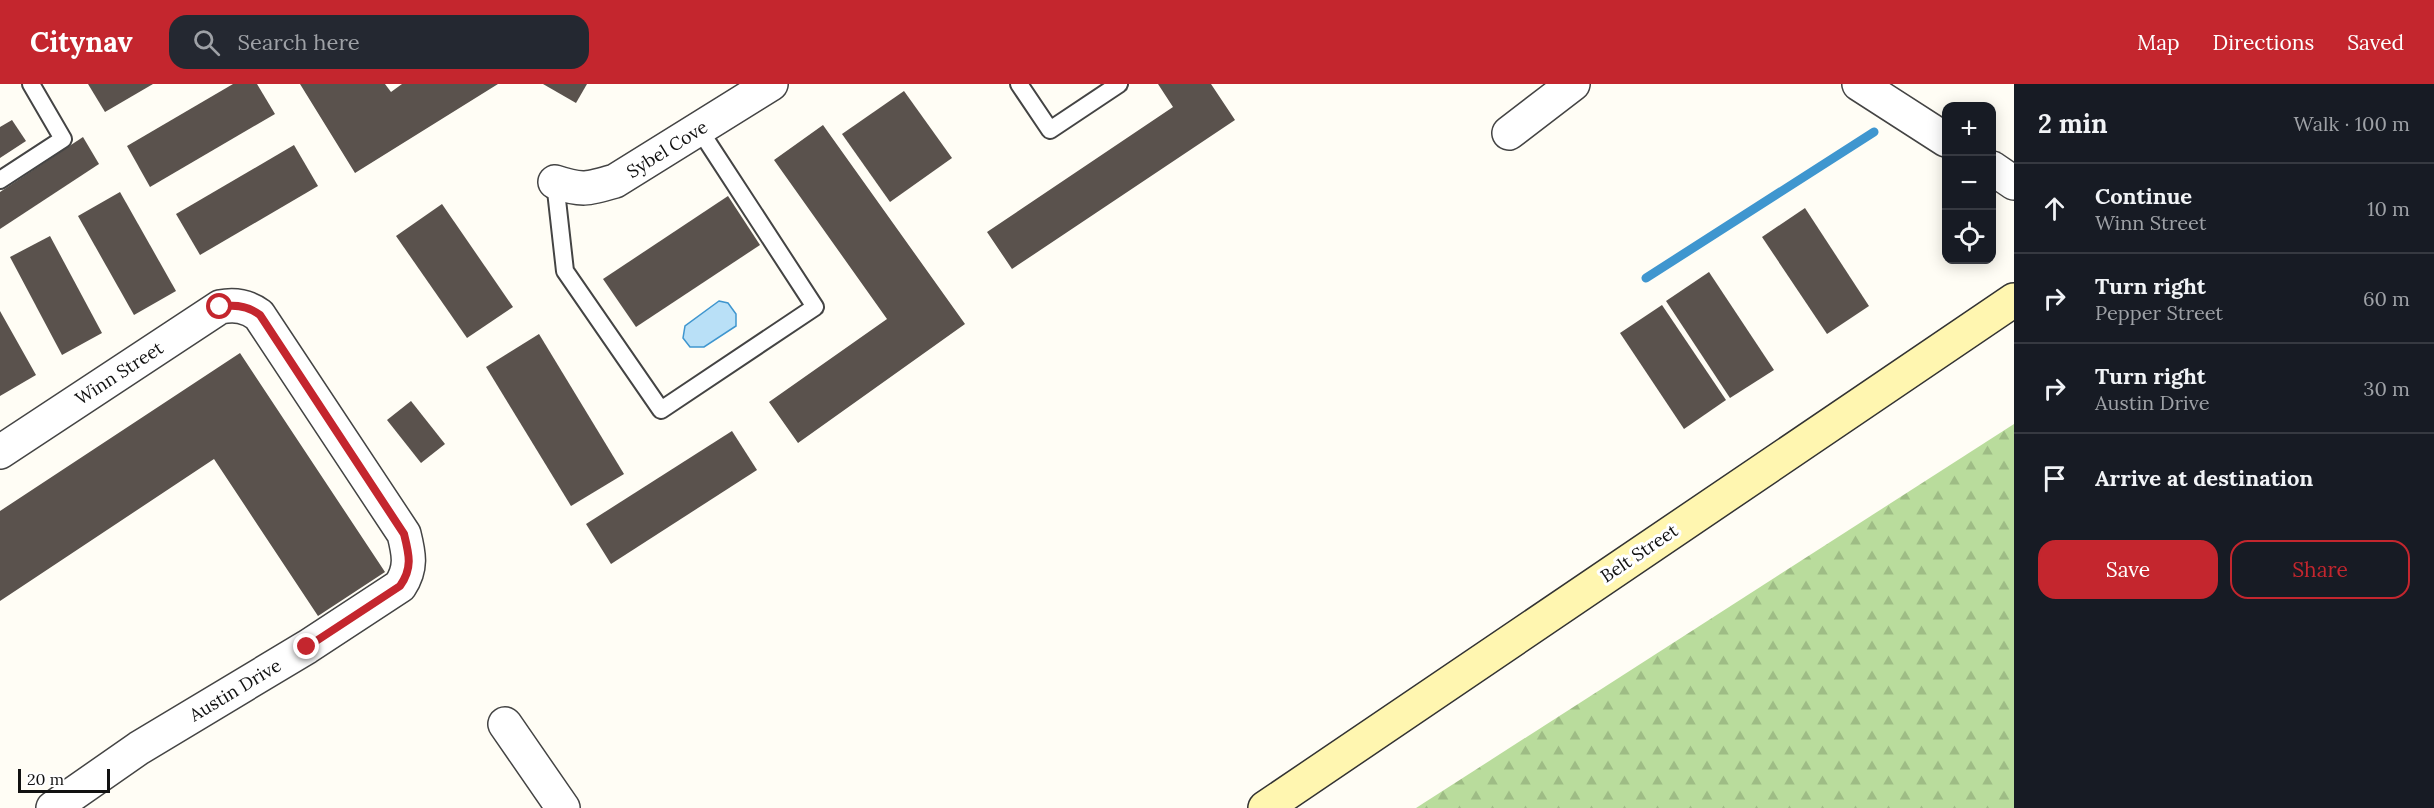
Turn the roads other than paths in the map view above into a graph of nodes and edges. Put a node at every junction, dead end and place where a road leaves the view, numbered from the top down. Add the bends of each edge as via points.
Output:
1 (31, 84) edge
2 (771, 84) edge
3 (1019, 84) edge
4 (1119, 84) edge
5 (1573, 84) edge
6 (1859, 84) edge
7 (699, 129) junction
8 (1509, 133) dead end
9 (1942, 137) edge
10 (1996, 171) edge
11 (0, 180) edge
12 (555, 182) joint
13 (2014, 183) edge
14 (2014, 300) edge
15 (0, 452) edge
16 (410, 566) joint
17 (505, 724) dead end
18 (53, 808) edge
19 (563, 808) edge
20 (1265, 808) edge

1 - 11 lane via 63,139
2 - 7 street, Sybel Cove
3 - 4 lane via 1050,130
5 - 8 street
6 - 9 street
7 - 12 street, Sybel Cove via 615,181 586,189
7 - 12 lane via 815,307 661,410 565,271
10 - 13 street
14 - 20 street, Belt Street
15 - 16 street, Winn Street via 220,307 242,306 260,315 404,534
16 - 18 street, Austin Drive via 400,586 140,748
17 - 19 street

